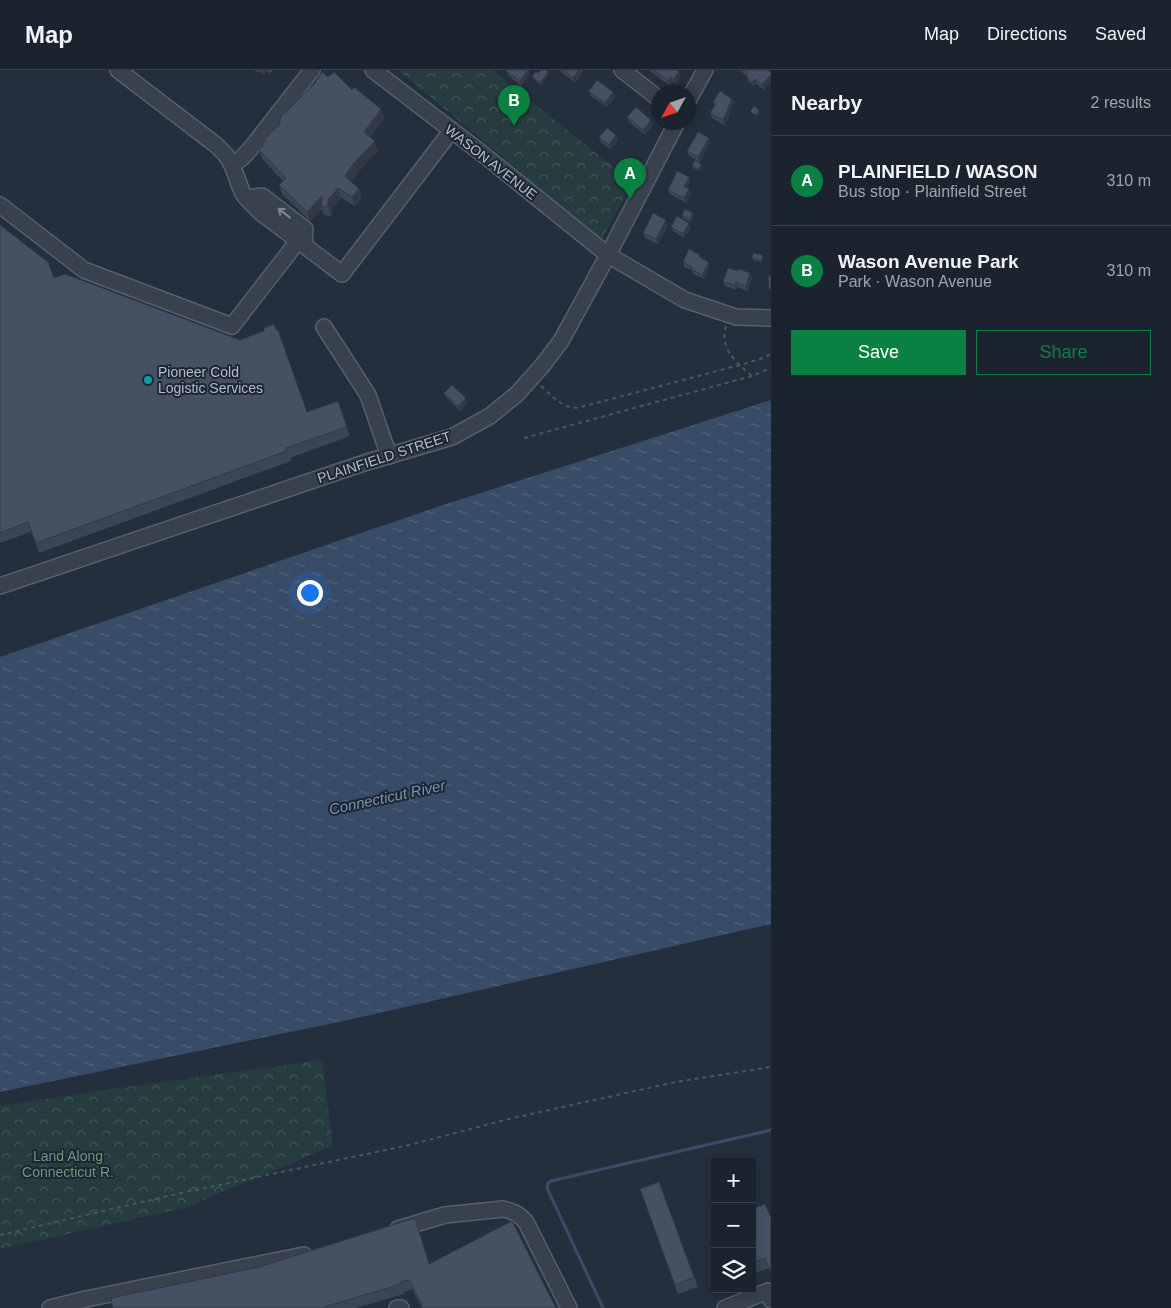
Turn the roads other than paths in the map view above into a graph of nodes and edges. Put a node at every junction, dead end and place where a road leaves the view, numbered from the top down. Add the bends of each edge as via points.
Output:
1 (312, 70) edge
2 (373, 70) edge
3 (622, 70) edge
4 (705, 70) edge
5 (123, 71) edge
6 (696, 86) edge
7 (651, 93) edge
8 (452, 130) junction
9 (673, 130) edge
10 (232, 166) junction
11 (0, 205) edge
12 (301, 243) junction
13 (608, 255) junction
14 (771, 318) edge
15 (324, 327) dead end
16 (389, 456) junction
17 (0, 586) edge
18 (381, 1234) edge
19 (316, 1253) edge
20 (771, 1300) edge
21 (50, 1308) edge
22 (569, 1308) edge
23 (725, 1308) edge

1 - 10 street via 252,147
2 - 8 street, WASON AVENUE
3 - 7 street
4 - 6 street
5 - 10 street via 216,145
8 - 12 street via 342,274
8 - 13 street, WASON AVENUE
9 - 13 street, PLAINFIELD STREET
10 - 12 street via 246,198
11 - 12 street via 84,270 232,326
13 - 14 street, WASON AVENUE via 685,300 736,316
13 - 16 street, PLAINFIELD STREET via 561,341 517,394 490,416 452,437
15 - 16 street via 368,395
16 - 17 street, PLAINFIELD STREET
18 - 22 street via 445,1215 503,1209 512,1211 526,1222
19 - 21 street
20 - 23 street via 768,1292

